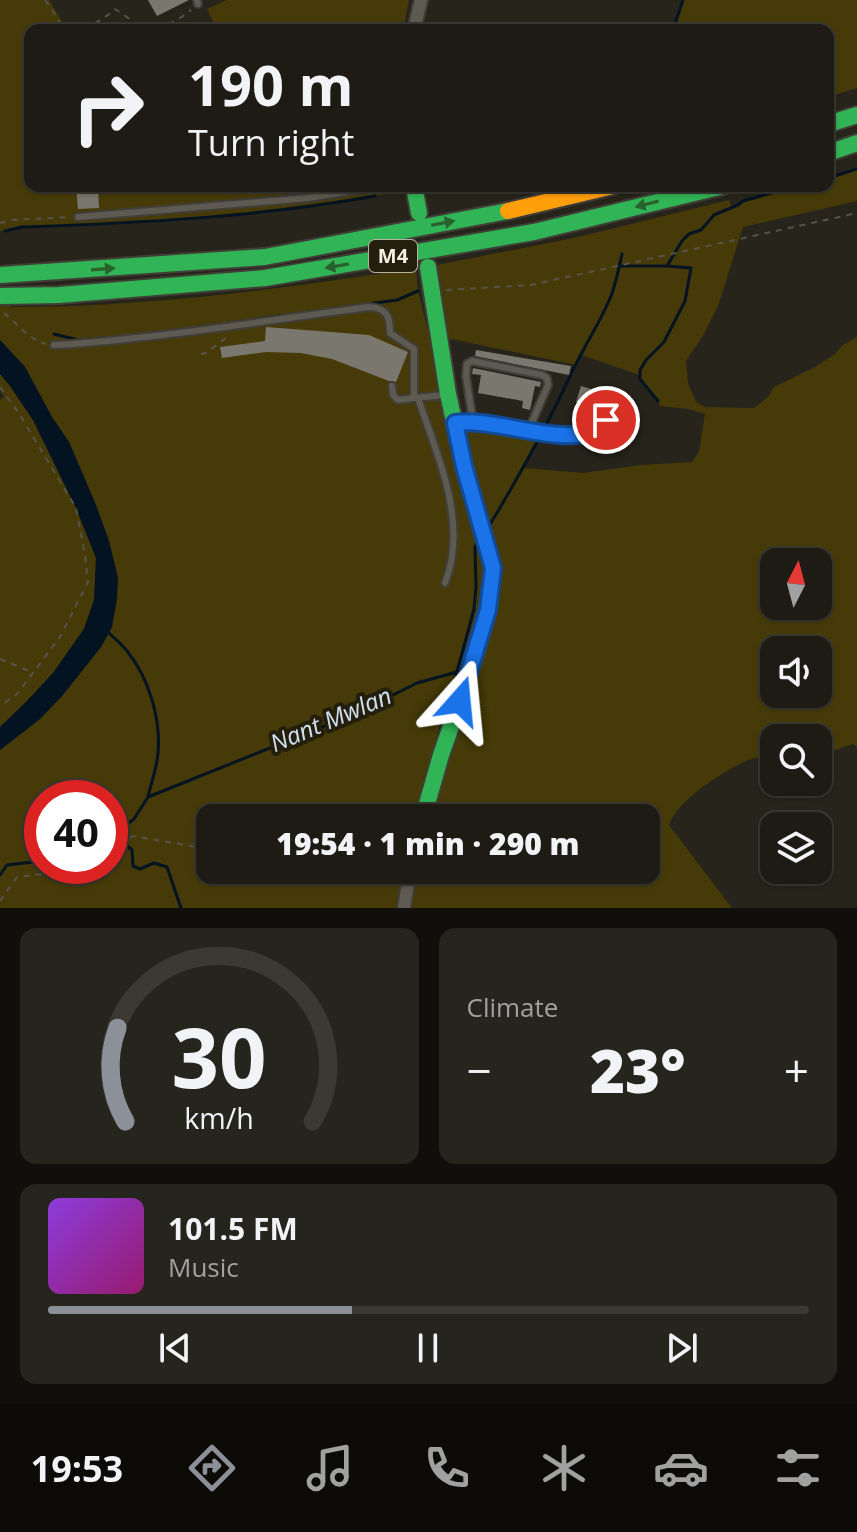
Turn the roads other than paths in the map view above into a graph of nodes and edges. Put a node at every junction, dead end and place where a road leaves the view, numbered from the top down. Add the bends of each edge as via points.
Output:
1 (421, 0) edge
2 (415, 24) edge
3 (857, 115) edge
4 (834, 122) edge
5 (857, 143) edge
6 (834, 151) edge
7 (344, 192) edge
8 (415, 192) edge
9 (590, 192) edge
10 (698, 192) edge
11 (419, 213) dead end
12 (78, 217) road end
13 (428, 267) dead end
14 (0, 275) edge
15 (0, 296) edge
16 (54, 345) road end
17 (392, 386) dead end
18 (448, 394) junction
19 (416, 398) junction
20 (606, 420) dead end
21 (473, 422) junction
22 (455, 423) junction
23 (532, 430) junction
24 (445, 583) dead end
25 (427, 804) edge
26 (408, 884) edge
27 (404, 908) edge

1 - 2 street
3 - 4 main road
5 - 6 main road
7 - 12 lane
8 - 11 main road
14 -> 9 main road, M4 via 265,257
10 -> 15 main road, M4 via 534,232 265,278
13 - 18 main road
16 - 19 lane via 379,308 390,321 390,333 414,349
17 - 19 lane via 398,400
18 - 19 lane
18 - 22 main road
19 - 24 lane via 449,489 454,531
20 - 23 lane via 595,431 576,434
21 - 22 lane
21 - 23 lane
21 - 23 lane via 466,376 472,361 547,378
22 - 25 main road via 493,568 488,610
26 - 27 street

